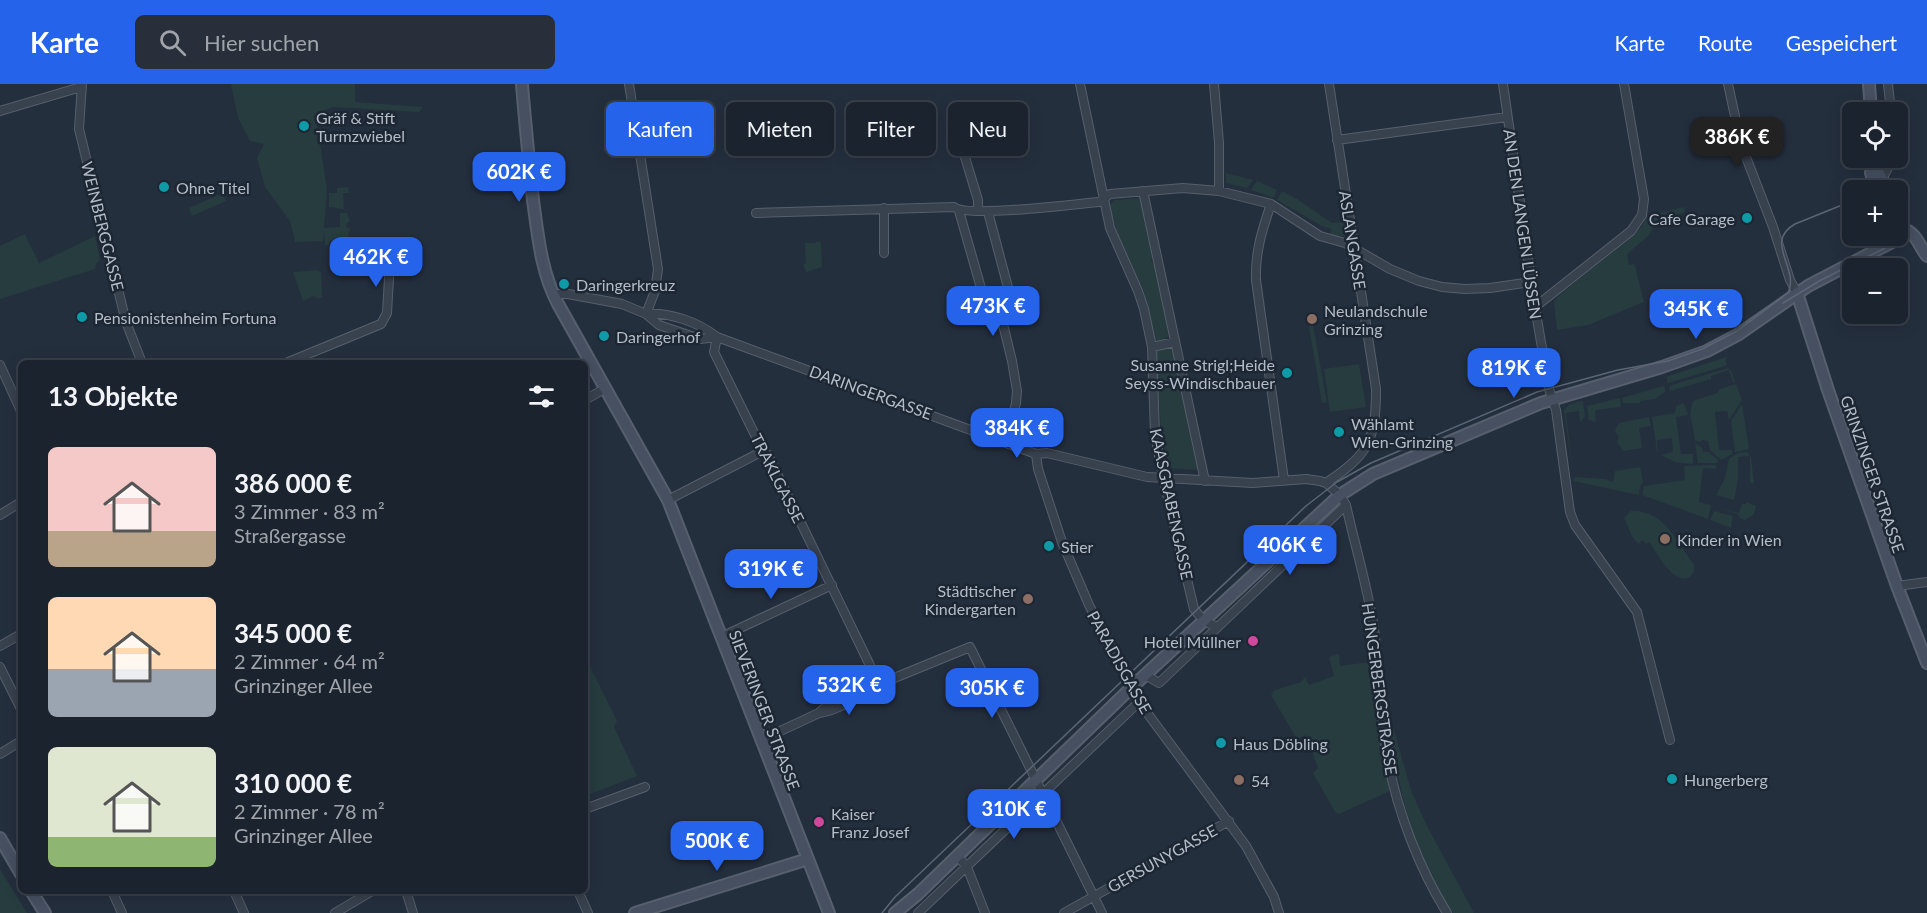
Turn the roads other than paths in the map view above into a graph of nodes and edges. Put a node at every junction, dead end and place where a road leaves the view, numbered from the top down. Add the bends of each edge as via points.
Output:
1 (522, 84) edge
2 (629, 84) edge
3 (1080, 84) edge
4 (1214, 84) edge
5 (1329, 84) edge
6 (1503, 84) edge
7 (1624, 84) edge
8 (1728, 84) edge
9 (1869, 84) edge
10 (1888, 84) edge
11 (81, 85) edge
12 (1870, 102) edge
13 (1890, 102) edge
14 (0, 111) edge
15 (1507, 117) junction
16 (1337, 140) junction
17 (965, 156) edge
18 (1878, 168) edge
19 (1888, 168) edge
20 (1883, 177) junction
21 (1884, 180) edge
22 (1143, 191) junction
23 (1219, 191) junction
24 (1104, 198) junction
25 (1270, 204) junction
26 (884, 208) junction
27 (978, 210) junction
28 (959, 211) junction
29 (988, 212) junction
30 (756, 213) dead end
31 (1908, 238) edge
32 (1878, 246) edge
33 (1354, 249) junction
34 (884, 253) dead end
35 (1927, 256) edge
36 (390, 261) dead end
37 (1532, 282) junction
38 (1797, 293) junction
39 (553, 294) junction
40 (1534, 307) junction
41 (999, 308) junction
42 (646, 314) junction
43 (717, 337) junction
44 (1175, 342) junction
45 (1152, 347) junction
46 (141, 360) edge
47 (293, 360) edge
48 (0, 365) edge
49 (606, 388) junction
50 (588, 398) edge
51 (1553, 399) junction
52 (18, 404) edge
53 (1006, 441) junction
54 (764, 451) junction
55 (1036, 454) junction
56 (1163, 477) junction
57 (1284, 480) junction
58 (1205, 482) junction
59 (1326, 483) junction
60 (1340, 495) junction
61 (668, 500) junction
62 (18, 504) edge
63 (1346, 505) junction
64 (0, 515) edge
65 (1927, 582) edge
66 (832, 585) junction
67 (1897, 586) junction
68 (1204, 621) junction
69 (1217, 627) junction
70 (18, 636) edge
71 (721, 638) junction
72 (0, 646) edge
73 (1927, 663) edge
74 (0, 667) edge
75 (1145, 675) junction
76 (879, 684) junction
77 (1132, 687) junction
78 (1139, 702) junction
79 (18, 704) edge
80 (761, 740) junction
81 (1670, 740) dead end
82 (18, 743) edge
83 (0, 754) edge
84 (1037, 780) junction
85 (645, 787) dead end
86 (1043, 794) junction
87 (588, 808) edge
88 (1229, 821) junction
89 (0, 838) edge
90 (957, 856) junction
91 (808, 859) junction
92 (18, 865) edge
93 (967, 867) junction
94 (33, 894) edge
95 (113, 894) edge
96 (235, 894) edge
97 (367, 894) edge
98 (407, 894) edge
99 (579, 894) edge
100 (1093, 895) junction
101 (45, 913) edge
102 (122, 913) edge
103 (244, 913) edge
104 (335, 913) edge
105 (413, 913) edge
106 (588, 913) edge
107 (635, 913) edge
108 (828, 913) edge
109 (895, 913) edge
110 (918, 913) edge
111 (985, 913) edge
112 (1065, 913) edge
113 (1102, 913) edge
114 (1279, 913) edge
115 (1447, 913) edge

1 - 39 street, SIEVERINGER STRASSE via 538,240
2 - 42 street via 658,268
3 - 24 street, KAASGRABENGASSE
4 - 23 street
5 - 16 street, ASLANGASSE
6 - 15 street, AN DEN LANGEN LÜSSEN
7 - 40 street via 1644,200 1642,215 1631,231
8 - 38 street via 1741,144
9 - 12 street
10 - 13 street
11 - 14 street
11 - 46 street, WEINBERGGASSE via 79,129 126,322
15 - 16 street
15 - 37 street, AN DEN LANGEN LÜSSEN
16 - 33 street, ASLANGASSE
17 - 27 street
18 - 20 street
19 - 20 street
20 - 21 street
22 - 23 street
22 - 24 street
22 - 44 street
23 - 25 street
24 - 29 street via 1099,202
24 - 45 street, KAASGRABENGASSE via 1110,228 1144,309
25 - 33 street via 1320,236
25 - 57 street via 1259,237 1256,280
26 - 28 street via 954,207
26 - 30 street
26 - 34 street
27 - 28 street
27 - 29 street
28 - 41 street via 983,295
29 - 41 street via 1010,295
31 - 35 street via 1918,243
32 - 38 street
33 - 37 street via 1389,269 1442,287 1490,288
33 - 59 street, ASLANGASSE via 1376,389 1373,435 1364,453
36 - 47 street via 385,320
37 - 40 street, AN DEN LANGEN LÜSSEN
38 - 51 street via 1739,334 1707,351
38 - 67 street, GRINZINGER STRASSE
39 - 42 street, DARINGERGASSE via 590,297
39 - 49 street, SIEVERINGER STRASSE
40 - 51 street, AN DEN LANGEN LÜSSEN
41 - 53 street via 1017,391
42 - 43 street, DARINGERGASSE via 662,313 706,328
42 - 43 street, DARINGERGASSE via 659,325 700,339
43 - 53 street, DARINGERGASSE
43 - 54 street, TRAKLGASSE via 714,352
44 - 45 street
44 - 58 street
45 - 56 street, KAASGRABENGASSE via 1155,434
48 - 52 street
49 - 50 street
49 - 61 street, SIEVERINGER STRASSE
51 - 60 street via 1382,470
51 - 81 street, AN DEN LANGEN LÜSSEN via 1570,512 1575,525 1637,612
53 - 55 street, DARINGERGASSE
54 - 61 street
54 - 66 street, TRAKLGASSE
55 - 56 street, DARINGERGASSE
55 - 77 street, PARADISGASSE via 1062,542 1089,605
56 - 58 street, DARINGERGASSE
56 - 68 street, KAASGRABENGASSE via 1194,609
57 - 58 street, DARINGERGASSE
57 - 59 street, DARINGERGASSE
59 - 60 street
60 - 63 street, HUNGERBERGSTRASSE
60 - 68 street
61 - 71 street, SIEVERINGER STRASSE
62 - 64 street
63 - 69 street
63 - 115 street, HUNGERBERGSTRASSE via 1374,629 1388,761 1416,853
65 - 67 street
66 - 71 street
66 - 76 street, TRAKLGASSE
67 - 73 street, GRINZINGER STRASSE
68 - 69 street
68 - 75 street
69 - 75 street via 1159,683
70 - 72 street
71 - 80 street, SIEVERINGER STRASSE
74 - 79 street
75 - 77 street
76 - 80 street
76 - 84 street via 970,647
77 - 78 street, PARADISGASSE
77 - 84 street
78 - 86 street
78 - 88 street, PARADISGASSE
80 - 91 street, SIEVERINGER STRASSE
82 - 83 street
84 - 86 street
84 - 90 street
85 - 87 street
86 - 93 street
86 - 100 street
88 - 100 street, GERSUNYGASSE
88 - 114 street, PARADISGASSE via 1261,871
89 - 92 street
90 - 93 street
90 - 109 street
91 - 107 street
91 - 108 street, SIEVERINGER STRASSE
93 - 110 street
93 - 111 street
94 - 101 street
95 - 102 street
96 - 103 street
97 - 104 street
98 - 105 street
99 - 106 street
100 - 112 street, GERSUNYGASSE
100 - 113 street

